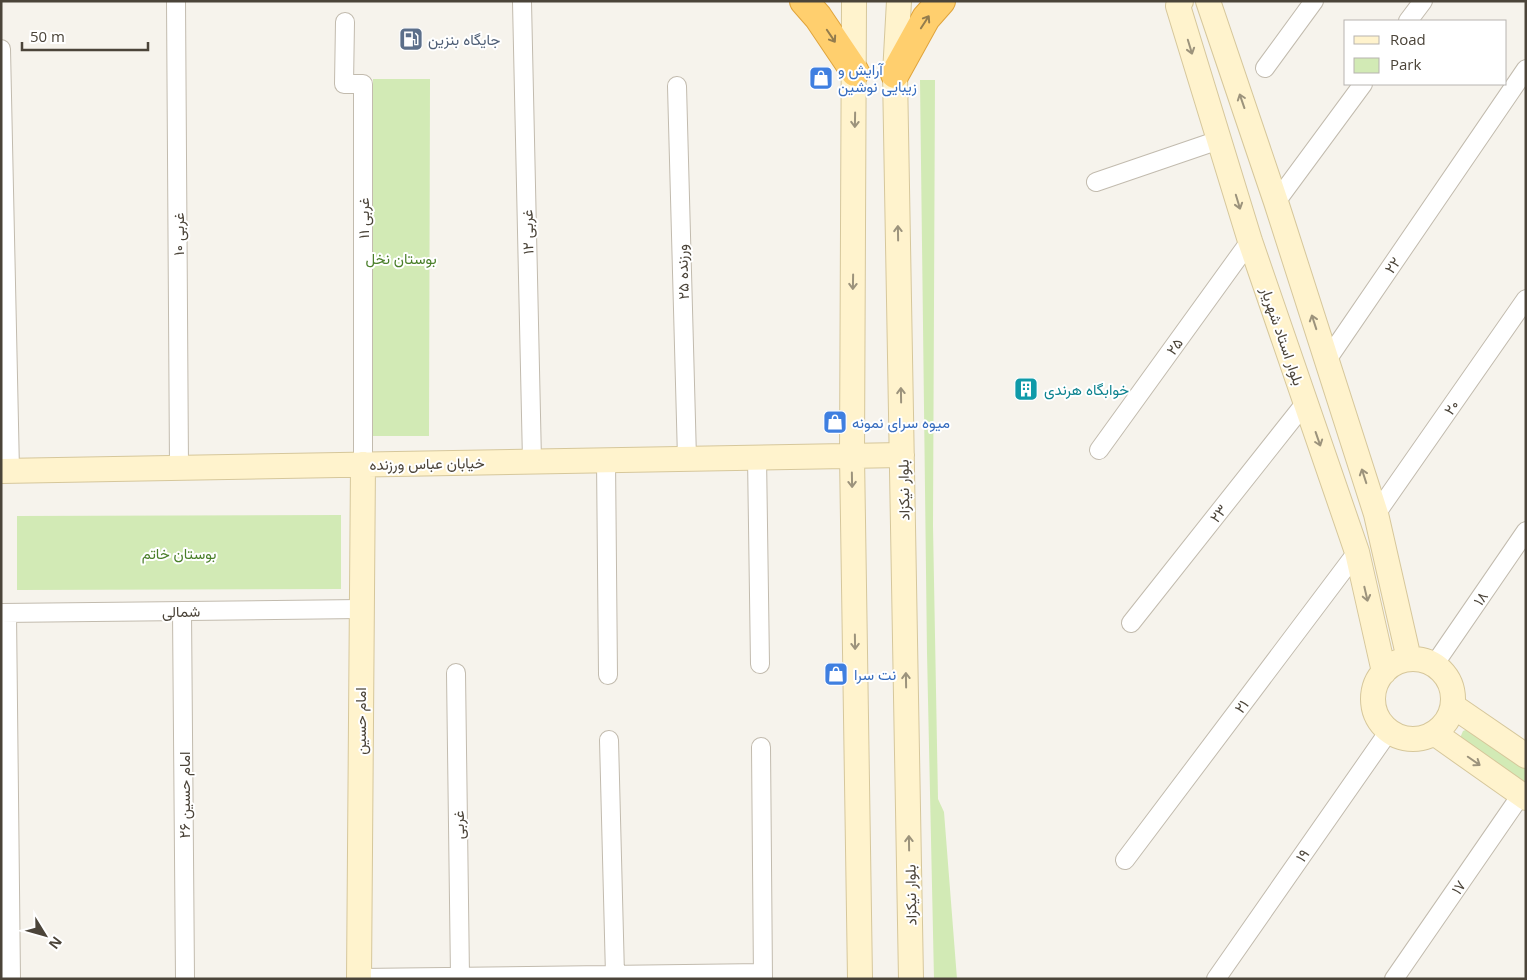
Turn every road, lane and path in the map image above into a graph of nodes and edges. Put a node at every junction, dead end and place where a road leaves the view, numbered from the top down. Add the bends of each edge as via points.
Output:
1 (176, 1) edge
2 (804, 1) edge
3 (854, 1) edge
4 (899, 1) edge
5 (941, 1) edge
6 (1181, 1) edge
7 (1208, 1) edge
8 (1314, 1) edge
9 (1423, 1) edge
10 (522, 2) edge
11 (1409, 20) edge
12 (345, 22) dead end
13 (1, 49) edge
14 (1265, 68) dead end
15 (1526, 70) edge
16 (855, 72) junction
17 (895, 74) junction
18 (677, 86) dead end
19 (1360, 87) edge
20 (1251, 126) junction
21 (1219, 140) junction
22 (1096, 182) dead end
23 (1276, 202) junction
24 (1250, 241) junction
25 (1526, 299) edge
26 (1327, 360) junction
27 (1306, 402) junction
28 (1099, 450) dead end
29 (902, 454) junction
30 (852, 455) junction
31 (757, 456) junction
32 (687, 458) junction
33 (606, 459) junction
34 (532, 461) junction
35 (362, 464) junction
36 (179, 468) junction
37 (6, 471) edge
38 (1376, 514) junction
39 (1526, 531) edge
40 (1357, 552) junction
41 (361, 609) junction
42 (182, 611) junction
43 (4, 613) edge
44 (1131, 623) dead end
45 (1409, 660) junction
46 (760, 664) dead end
47 (1434, 665) junction
48 (456, 672) dead end
49 (1384, 672) junction
50 (608, 674) dead end
51 (1453, 706) junction
52 (1389, 731) junction
53 (1434, 733) junction
54 (608, 740) dead end
55 (761, 747) dead end
56 (1523, 748) edge
57 (1524, 796) edge
58 (1125, 860) dead end
59 (615, 975) junction
60 (675, 976) edge
61 (763, 976) edge
62 (460, 977) junction
63 (529, 977) edge
64 (359, 978) edge
65 (11, 979) edge
66 (186, 979) edge
67 (860, 979) edge
68 (912, 979) edge
69 (1216, 979) edge
70 (1394, 979) edge

1 - 36 street, غربی ۱۰
2 -> 16 highway
3 - 16 street
4 - 17 street, بلوار نیکزاد
17 -> 5 highway via 926,18
6 -> 21 street, بلوار استاد شهریار via 1178,6
20 -> 7 street
8 - 14 street
9 - 11 street
10 - 34 street, غربی ۱۲
12 - 35 street, غربی ۱۱ via 344,84 363,84
13 - 37 street
15 - 26 street, ۲۲
16 -> 30 street
29 -> 17 street, بلوار نیکزاد
18 - 32 street, ورزنده ۲۵
19 - 23 street
20 - 21 street
20 - 23 street
21 - 22 street
21 -> 24 street, بلوار استاد شهریار
26 -> 23 street
24 - 27 street, بلوار استاد شهریار
24 - 28 street, ۲۵
25 - 38 street, ۲۰
38 -> 26 street
27 -> 40 street, بلوار استاد شهریار
27 - 44 street, ۲۳
29 - 30 street, خیابان عباس ورزنده
68 -> 29 street, بلوار نیکزاد
30 - 31 street, خیابان عباس ورزنده
30 -> 67 street
31 - 32 street, خیابان عباس ورزنده
31 - 46 street
32 - 33 street, خیابان عباس ورزنده
33 - 34 street, خیابان عباس ورزنده
33 - 50 street
34 - 35 street, خیابان عباس ورزنده
35 - 36 street, خیابان عباس ورزنده
35 - 41 street, امام حسین
36 - 37 street, خیابان عباس ورزنده
38 - 45 street
39 - 47 street, ۱۸
40 -> 49 street, بلوار استاد شهریار
40 - 58 street, ۲۱
41 - 42 street, شمالی
41 - 64 street, امام حسین
42 - 43 street, شمالی
42 - 66 street, امام حسین ۲۶
43 - 65 street
45 - 47 street via 1422,660
45 - 49 street
47 - 51 street via 1450,685
48 - 62 street, غربی
49 - 52 street via 1376,683 1374,709
51 - 53 street via 1445,724
51 - 56 street
52 - 53 street via 1410,739
52 - 69 street, ۱۹
53 -> 57 street
54 - 59 street
55 - 61 street
57 - 70 street, ۱۷
59 - 60 street
59 - 63 street
60 - 61 street
62 - 63 street
62 - 64 street

